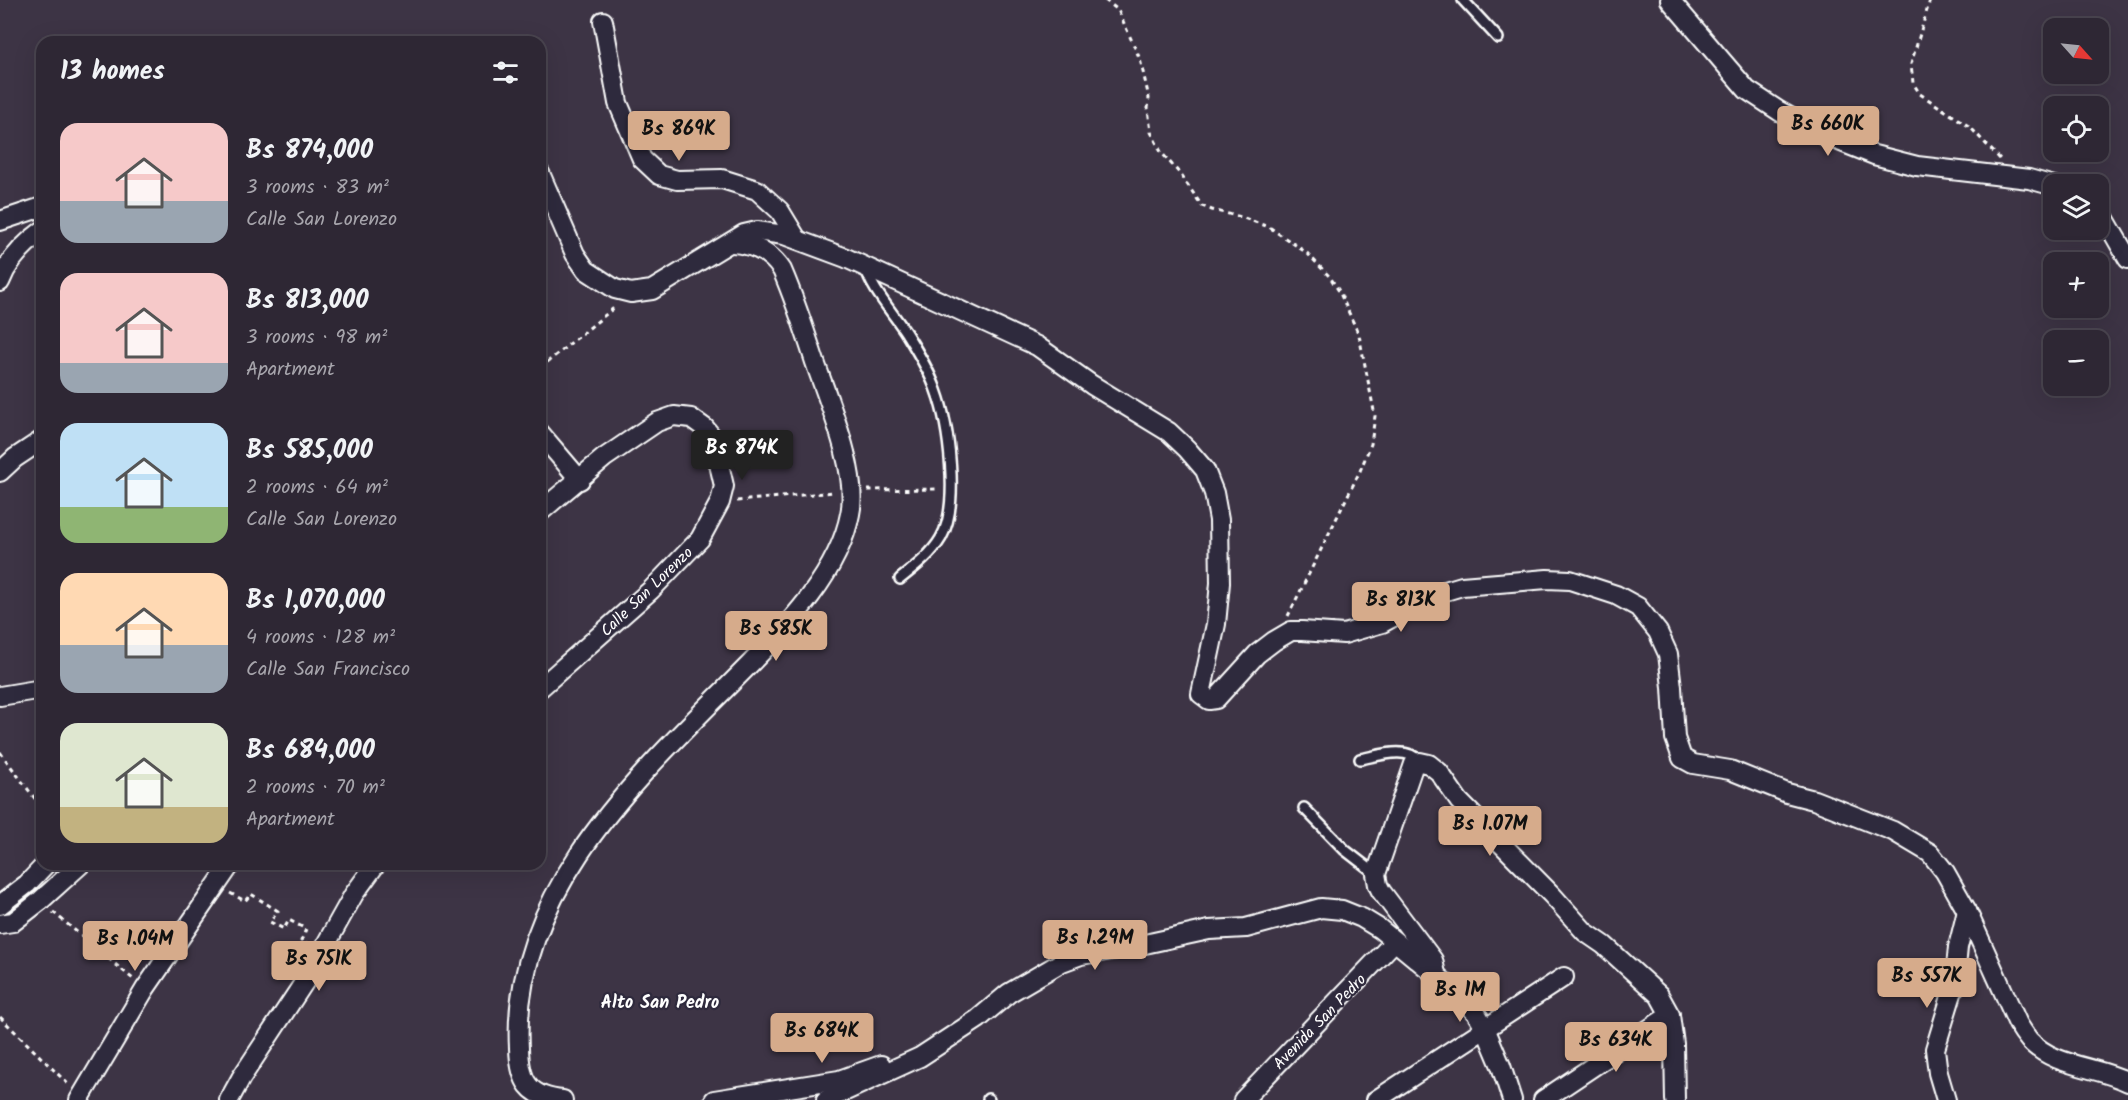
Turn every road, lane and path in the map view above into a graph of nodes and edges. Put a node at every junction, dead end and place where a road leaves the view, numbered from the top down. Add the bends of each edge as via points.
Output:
1 (1105, 0) edge
2 (1463, 0) edge
3 (1670, 0) edge
4 (1930, 0) edge
5 (603, 21) dead end
6 (1498, 38) dead end
7 (2014, 177) junction
8 (2043, 184) edge
9 (546, 187) edge
10 (36, 209) edge
11 (0, 221) edge
12 (2109, 226) edge
13 (36, 235) edge
14 (797, 239) junction
15 (732, 243) junction
16 (2128, 259) edge
17 (866, 267) junction
18 (0, 282) edge
19 (631, 293) junction
20 (546, 363) edge
21 (546, 440) edge
22 (36, 444) edge
23 (0, 472) edge
24 (580, 480) junction
25 (546, 507) edge
26 (900, 579) dead end
27 (1291, 632) junction
28 (546, 683) edge
29 (36, 690) edge
30 (0, 696) edge
31 (0, 752) edge
32 (1360, 759) dead end
33 (1420, 762) junction
34 (36, 800) edge
35 (1304, 808) dead end
36 (40, 870) edge
37 (74, 870) edge
38 (227, 870) edge
39 (372, 870) edge
40 (1376, 874) junction
41 (216, 885) junction
42 (40, 901) junction
43 (0, 905) edge
44 (1967, 911) junction
45 (0, 924) edge
46 (1394, 942) junction
47 (320, 952) junction
48 (1436, 976) junction
49 (1564, 976) dead end
50 (145, 989) junction
51 (1670, 1015) junction
52 (0, 1017) edge
53 (1485, 1028) junction
54 (920, 1057) junction
55 (2128, 1082) edge
56 (80, 1098) edge
57 (229, 1100) edge
58 (563, 1100) edge
59 (714, 1100) edge
60 (826, 1100) edge
61 (1244, 1100) edge
62 (1376, 1100) edge
63 (1512, 1100) edge
64 (1543, 1100) edge
65 (1675, 1100) edge
66 (1946, 1100) edge

1 - 27 path via 1118,10 1140,59 1149,98 1151,132 1161,152 1202,206 1269,227 1307,253 1339,291 1359,335 1375,416 1371,444 1289,613
2 - 6 lane
3 - 7 street via 1747,90 1821,134 1874,155 1917,166
4 - 7 path via 1911,64 1913,83 1920,94 1970,127
5 - 14 street via 618,103 642,159 659,175 677,180 722,179 757,190 780,211
7 - 8 street
9 - 19 street via 571,246 586,270 615,289
10 - 11 street
12 - 16 street
13 - 18 street via 25,243
14 - 15 street via 758,231 744,234
14 - 17 street
15 - 19 street via 652,290
15 - 58 street via 762,251 775,259 782,270 835,418 853,490 850,514 837,554 790,622 610,812 565,875 543,919 520,996 520,1070 526,1084 536,1093
17 - 26 lane via 869,279 907,335 935,387 948,440 951,505 947,526 934,549
17 - 27 street via 1037,346 1169,432 1204,470 1219,520 1221,562 1216,624 1201,694 1209,700 1216,699 1257,654
19 - 20 path
21 - 24 street
22 - 23 street
24 - 25 street, Calle San Lorenzo
24 - 28 street, Calle San Lorenzo via 604,458 657,422 674,416 691,418 705,428 712,438 724,486 712,519 683,558
27 - 44 street via 1344,634 1382,623 1435,594 1462,586 1570,580 1616,595 1638,607 1658,632 1668,654 1675,738 1682,758 1693,764 1730,770 1893,831 1930,853
29 - 30 street
31 - 34 path
32 - 33 lane via 1406,752
33 - 40 street via 1414,764
33 - 51 street via 1439,772 1459,801 1585,932 1659,995
35 - 40 lane via 1345,850
36 - 43 street
37 - 42 street
38 - 41 street
39 - 47 street
40 - 48 street via 1381,891 1433,960
41 - 47 path via 244,901 251,894 278,911 270,922 284,929 289,920 306,928 301,941
41 - 50 street
42 - 45 street via 13,922
42 - 50 path
44 - 55 street via 2028,1040 2046,1053
44 - 66 street via 1954,987 1935,1049
46 - 48 street
46 - 54 street via 1362,918 1322,908 1246,928 1209,930 1081,955 1009,993 978,1019
46 - 61 street, Avenida San Pedro
47 - 57 street
48 - 53 street via 1476,1013
49 - 53 street
50 - 56 street
51 - 64 street
51 - 65 street
52 - 56 path
53 - 62 street
53 - 63 street
54 - 59 street via 911,1055 839,1080
54 - 60 street

